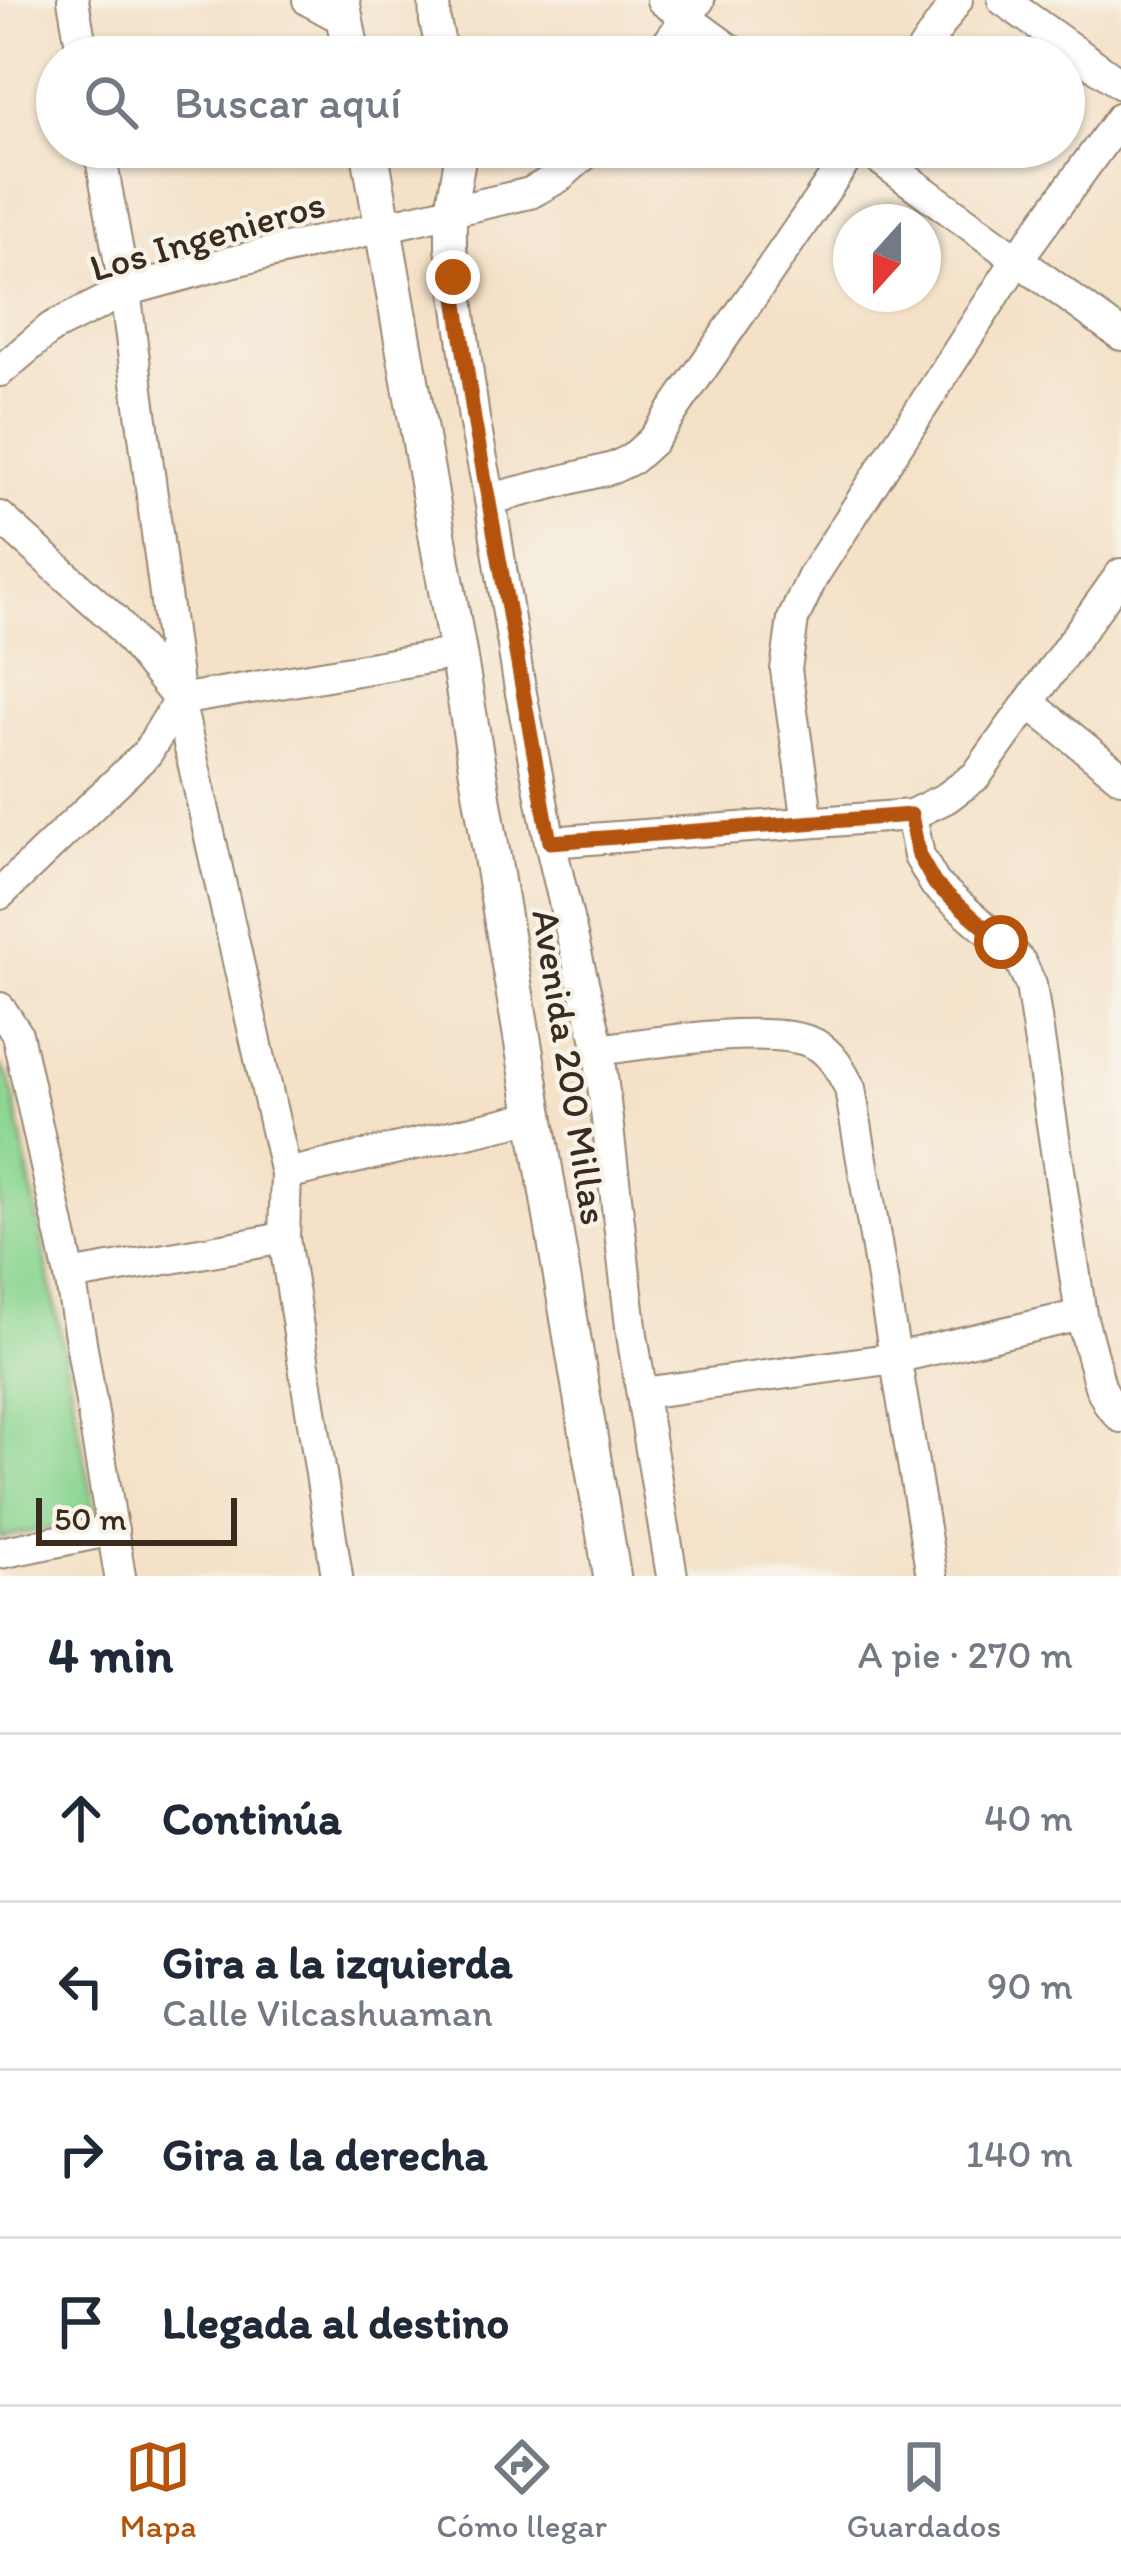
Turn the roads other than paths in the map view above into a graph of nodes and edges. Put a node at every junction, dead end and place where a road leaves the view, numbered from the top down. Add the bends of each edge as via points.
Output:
1 (73, 0) edge
2 (308, 0) edge
3 (434, 0) edge
4 (957, 0) edge
5 (1003, 0) edge
6 (683, 6) edge
7 (343, 10) edge
8 (79, 36) edge
9 (438, 36) edge
10 (668, 36) edge
11 (717, 36) edge
12 (932, 36) edge
13 (1054, 36) edge
14 (1085, 58) edge
15 (1121, 84) edge
16 (1121, 117) edge
17 (1085, 166) edge
18 (103, 168) edge
19 (373, 168) edge
20 (458, 168) edge
21 (569, 168) edge
22 (844, 168) edge
23 (888, 168) edge
24 (1084, 168) edge
25 (451, 210) junction
26 (383, 225) junction
27 (1017, 260) junction
28 (125, 291) junction
29 (1121, 334) edge
30 (0, 371) edge
31 (490, 499) junction
32 (0, 517) edge
33 (1121, 574) edge
34 (458, 653) junction
35 (179, 700) junction
36 (1029, 703) junction
37 (1121, 778) edge
38 (911, 815) junction
39 (808, 822) junction
40 (550, 842) junction
41 (0, 894) edge
42 (0, 1008) edge
43 (599, 1050) junction
44 (537, 1116) junction
45 (286, 1174) junction
46 (284, 1238) junction
47 (70, 1276) junction
48 (1081, 1315) junction
49 (895, 1358) junction
50 (643, 1393) junction
51 (1121, 1417) edge
52 (113, 1530) junction
53 (0, 1553) edge
54 (120, 1576) edge
55 (337, 1576) edge
56 (612, 1576) edge
57 (672, 1576) edge
58 (932, 1576) edge

1 - 8 street
2 - 7 street
3 - 9 street
4 - 12 street
5 - 13 street
6 - 10 street
6 - 11 street
14 - 15 street
16 - 17 street
18 - 28 street
19 - 26 main road, Avenida 200 Millas
20 - 25 street
21 - 25 street, Los Ingenieros via 530,193
22 - 31 street via 652,441 614,468
23 - 27 street
24 - 27 street
25 - 26 street, Los Ingenieros
25 - 31 street via 453,277
26 - 28 street, Los Ingenieros
26 - 34 main road, Avenida 200 Millas
27 - 29 street
27 - 39 street via 793,619 785,670
28 - 30 street, Los Ingenieros via 51,328
28 - 35 street
31 - 40 street
32 - 35 street via 115,620
33 - 36 street
34 - 35 street
34 - 44 main road, Avenida 200 Millas
35 - 41 street via 147,753
35 - 45 street
36 - 37 street
36 - 38 street via 976,776
38 - 39 street
38 - 48 street via 935,884 1021,963 1031,985
39 - 40 street
40 - 43 street
42 - 47 street via 17,1034
43 - 49 street via 795,1036 837,1063 850,1088
43 - 50 street
44 - 45 street
44 - 56 main road, Avenida 200 Millas
45 - 46 street
46 - 47 street
46 - 55 street
47 - 52 street
48 - 49 street
48 - 51 street via 1100,1386
49 - 50 street
49 - 58 street
50 - 57 street
52 - 53 street
52 - 54 street

